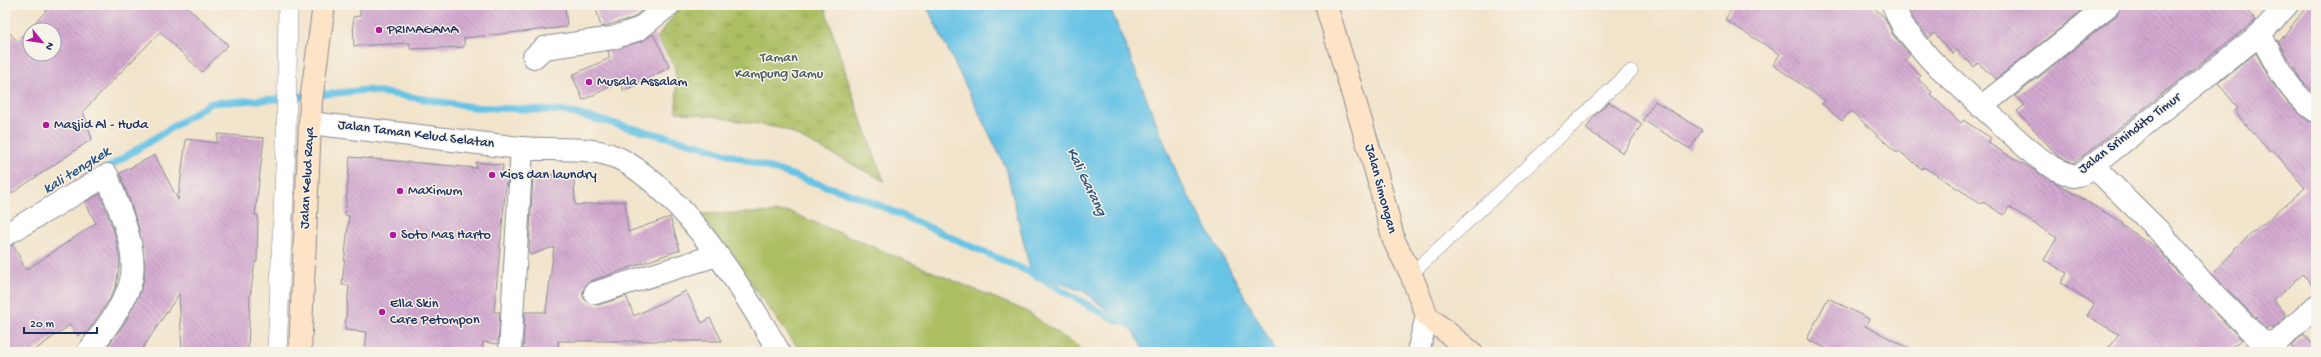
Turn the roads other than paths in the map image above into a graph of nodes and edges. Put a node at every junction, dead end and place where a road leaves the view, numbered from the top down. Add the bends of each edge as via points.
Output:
1 (288, 5) edge
2 (669, 5) edge
3 (1326, 5) edge
4 (1893, 5) edge
5 (2109, 5) edge
6 (2282, 7) edge
7 (324, 10) edge
8 (2260, 34) junction
9 (534, 57) dead end
10 (1631, 71) dead end
11 (1981, 107) junction
12 (2316, 111) edge
13 (310, 123) junction
14 (522, 148) junction
15 (2092, 166) junction
16 (5, 235) edge
17 (717, 255) junction
18 (1410, 274) junction
19 (595, 293) dead end
20 (2316, 306) edge
21 (1427, 316) junction
22 (1466, 351) edge
23 (88, 352) edge
24 (277, 352) edge
25 (300, 352) edge
26 (510, 352) edge
27 (779, 352) edge
28 (1418, 352) edge

1 - 24 street
2 - 9 street via 639,29 613,38 544,48
3 - 18 main road, Jalan Simongan via 1378,175 1394,241
4 - 11 street, Jalan Srinindito Timur via 1903,27 1931,60
5 - 11 street
6 - 8 street, Jalan Srinindito Timur
7 - 13 main road, Jalan Kelud Raya
8 - 12 street via 2283,78 2306,104
8 - 15 street, Jalan Srinindito Timur
10 - 18 lane
11 - 15 street, Jalan Srinindito Timur via 2032,153 2053,168 2073,176 2082,174
13 - 14 street, Jalan Taman Kelud Selatan
13 - 25 main road, Jalan Kelud Raya
14 - 17 street, Jalan Taman Kelud Selatan via 596,151 624,161 670,196
14 - 26 street
15 - 20 street via 2160,232 2205,285 2266,344 2275,344
16 - 23 street via 107,175 126,232 133,264 128,290
17 - 19 street
17 - 27 street, Jalan Taman Kelud Selatan
18 - 21 main road, Jalan Simongan
21 - 22 main road, Jalan Simongan
21 - 28 street

